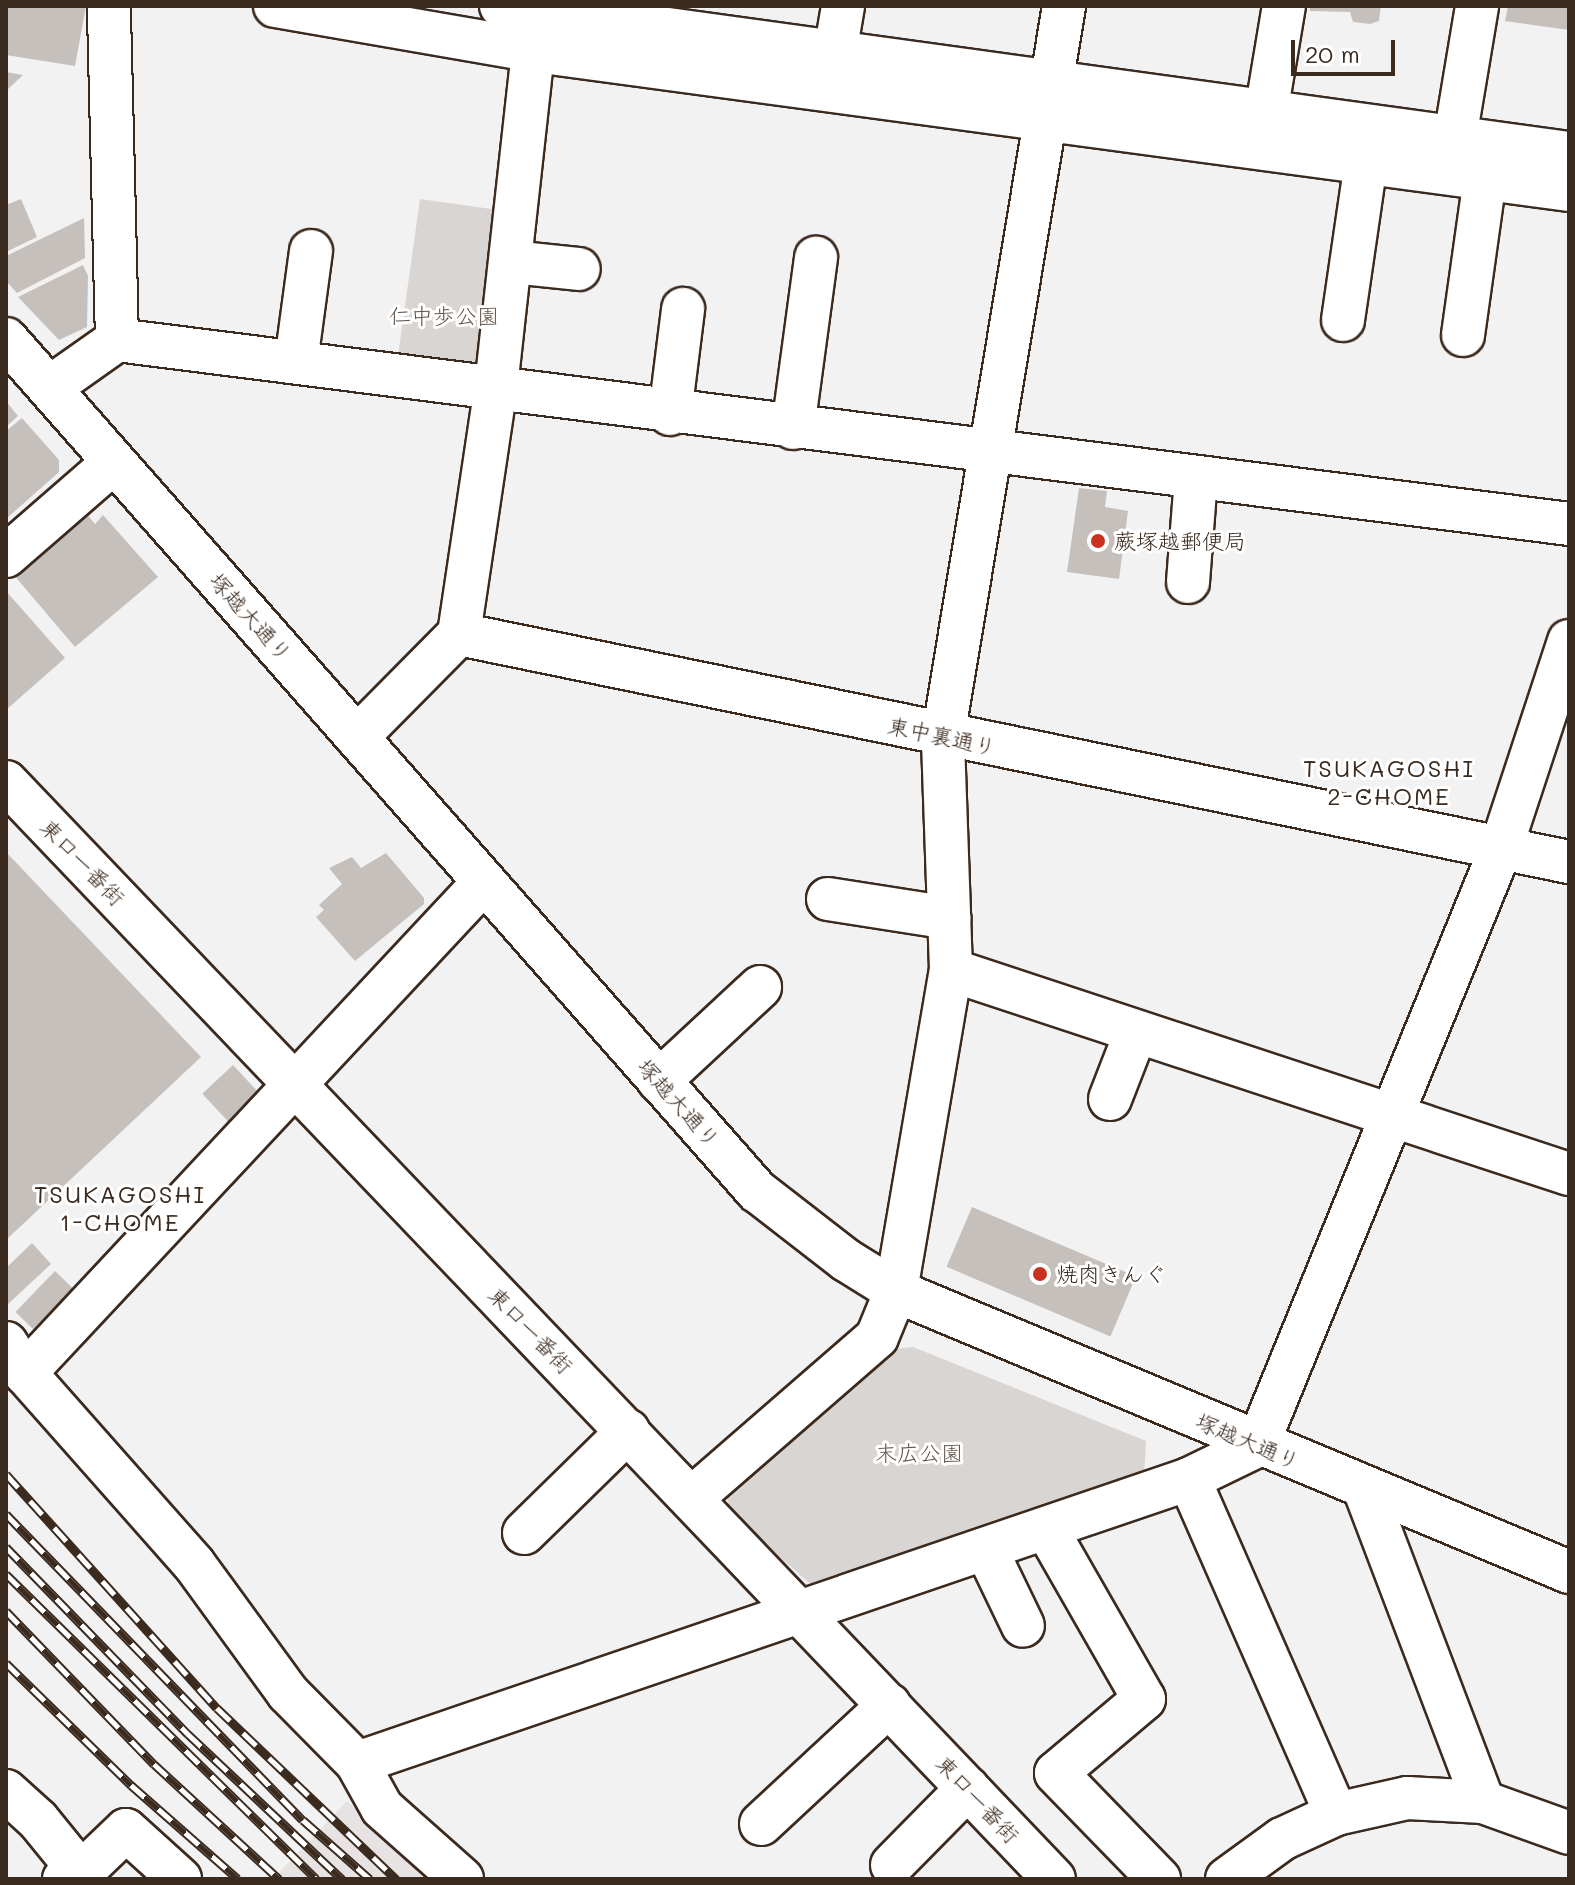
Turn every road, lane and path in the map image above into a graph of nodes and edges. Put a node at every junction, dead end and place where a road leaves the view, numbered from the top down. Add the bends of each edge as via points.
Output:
1 (109, 6) edge
2 (275, 6) edge
3 (843, 6) edge
4 (1064, 6) edge
5 (1284, 6) edge
6 (1477, 6) edge
7 (527, 19) edge
8 (835, 53) junction
9 (1050, 102) junction
10 (1266, 113) junction
11 (1455, 138) junction
12 (1569, 153) edge
13 (1366, 163) junction
14 (1485, 178) junction
15 (1569, 190) edge
16 (311, 251) dead end
17 (816, 258) dead end
18 (512, 262) junction
19 (579, 269) dead end
20 (683, 309) dead end
21 (1343, 320) dead end
22 (1463, 335) dead end
23 (6, 339) edge
24 (117, 340) junction
25 (296, 362) junction
26 (496, 387) junction
27 (49, 388) junction
28 (670, 414) junction
29 (793, 428) junction
30 (989, 451) junction
31 (114, 462) junction
32 (1196, 477) junction
33 (1569, 524) edge
34 (6, 556) edge
35 (1188, 582) dead end
36 (459, 634) junction
37 (1569, 641) edge
38 (357, 737) junction
39 (943, 737) junction
40 (6, 782) edge
41 (1501, 848) junction
42 (1569, 862) edge
43 (483, 883) junction
44 (828, 899) dead end
45 (950, 918) junction
46 (951, 970) junction
47 (760, 987) dead end
48 (1136, 1032) junction
49 (659, 1081) junction
50 (293, 1082) junction
51 (1110, 1099) dead end
52 (1391, 1117) junction
53 (1569, 1174) edge
54 (896, 1291) junction
55 (16, 1358) edge
56 (628, 1431) junction
57 (1257, 1446) junction
58 (1189, 1479) junction
59 (1364, 1488) junction
60 (692, 1498) junction
61 (1046, 1528) junction
62 (524, 1533) dead end
63 (986, 1549) junction
64 (1569, 1572) edge
65 (801, 1612) junction
66 (1023, 1626) dead end
67 (889, 1705) junction
68 (357, 1763) junction
69 (968, 1788) junction
70 (6, 1791) edge
71 (1483, 1802) junction
72 (1336, 1814) junction
73 (761, 1824) dead end
74 (1569, 1833) edge
75 (892, 1865) dead end
76 (72, 1876) edge
77 (180, 1879) edge
78 (462, 1879) edge
79 (1054, 1879) edge
80 (1159, 1879) edge
81 (1227, 1879) edge

1 - 24 street
2 - 7 street
3 - 8 street
4 - 9 street
5 - 10 street
6 - 11 street
7 - 8 street
7 - 9 street
7 - 18 street
8 - 9 street
9 - 10 street
9 - 13 street
9 - 30 street
10 - 11 street
11 - 12 street
13 - 14 street
13 - 21 street
14 - 15 street
14 - 22 street
16 - 25 street
17 - 29 street
18 - 19 street
18 - 26 street
20 - 28 street
23 - 27 street, 塚越大通り
24 - 25 street
24 - 27 street
25 - 26 street
26 - 28 street
26 - 36 street
27 - 31 street, 塚越大通り
28 - 29 street
29 - 30 street
30 - 32 street
30 - 39 street
31 - 34 street
31 - 38 street, 塚越大通り
32 - 33 street
32 - 35 street
36 - 38 street
36 - 39 street, 東中裏通り
37 - 41 street
38 - 43 street, 塚越大通り
39 - 41 street, 東中裏通り
39 - 45 street
40 - 50 street, 東口一番街
41 - 42 street, 東中裏通り
41 - 52 street
43 - 49 street, 塚越大通り
43 - 50 street
44 - 45 street
45 - 46 street
46 - 48 street
46 - 54 street
47 - 49 street
48 - 51 street
48 - 52 street
49 - 54 street, 塚越大通り via 757,1191 846,1260
50 - 55 street
50 - 56 street, 東口一番街
52 - 53 street
52 - 57 street
54 - 57 street, 塚越大通り
54 - 60 street via 877,1337
55 - 68 street via 194,1564 288,1693
56 - 60 street, 東口一番街
56 - 62 street
57 - 58 street
57 - 59 street, 塚越大通り
58 - 61 street
58 - 72 street via 1262,1680
59 - 64 street, 塚越大通り
59 - 71 street
60 - 65 street, 東口一番街
61 - 63 street
61 - 80 street via 1144,1699 1056,1773
63 - 65 street
63 - 66 street
65 - 67 street, 東口一番街
65 - 68 street
67 - 69 street, 東口一番街
67 - 73 street
68 - 78 street via 382,1808
69 - 75 street
69 - 79 street, 東口一番街
70 - 76 street via 38,1820
71 - 72 street via 1407,1798
71 - 74 street
72 - 81 street via 1282,1839
76 - 77 street via 126,1830

